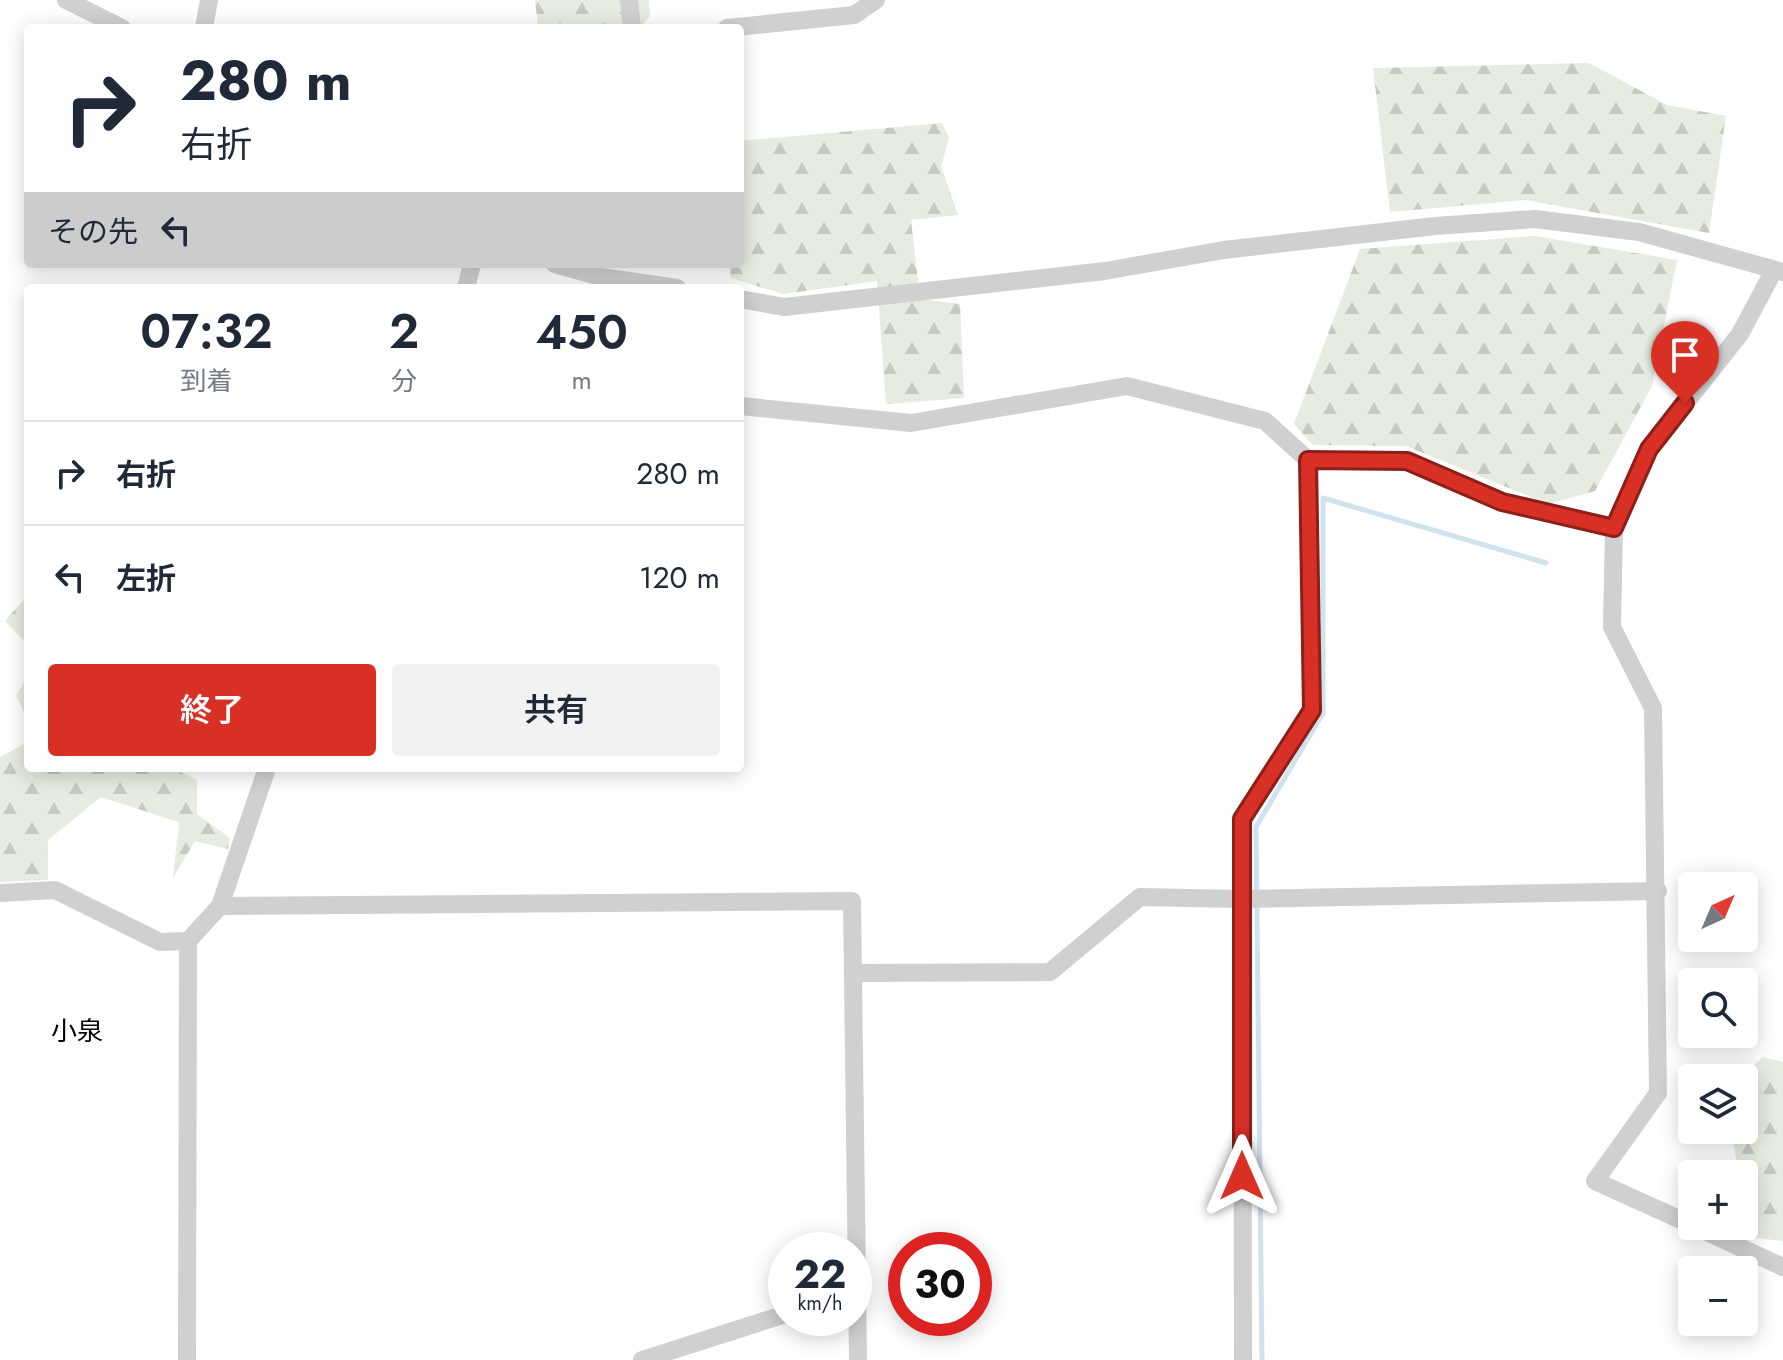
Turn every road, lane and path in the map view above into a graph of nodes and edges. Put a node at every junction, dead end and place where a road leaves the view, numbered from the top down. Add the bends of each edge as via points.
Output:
1 (66, 0) edge
2 (209, 0) edge
3 (629, 0) edge
4 (876, 0) edge
5 (114, 24) edge
6 (205, 24) edge
7 (632, 24) edge
8 (744, 26) edge
9 (569, 268) edge
10 (1778, 271) edge
11 (649, 284) edge
12 (744, 300) edge
13 (744, 406) edge
14 (1308, 460) junction
15 (1614, 528) junction
16 (266, 772) edge
17 (1658, 891) junction
18 (0, 893) edge
19 (1240, 899) junction
20 (220, 906) junction
21 (188, 941) junction
22 (853, 973) junction
23 (1678, 1219) edge
24 (855, 1232) edge
25 (1724, 1240) edge
26 (1783, 1267) edge
27 (768, 1320) edge
28 (857, 1336) edge
29 (187, 1360) edge
30 (642, 1360) edge
31 (858, 1360) edge
32 (1243, 1360) edge

1 - 5 street
2 - 6 street
3 - 7 street
4 - 8 street via 854,15
9 - 11 street
10 - 12 street via 1639,232 1535,219 1224,250 1105,271 784,307
10 - 15 street via 1740,334 1649,449
13 - 14 street via 911,423 1127,386 1265,421
14 - 15 street via 1407,461 1502,502
14 - 19 street via 1312,710 1242,819
15 - 17 street via 1612,627 1653,708
16 - 20 street
17 - 19 street
17 - 23 street via 1658,1093 1595,1181
18 - 21 street via 55,890 160,942
19 - 22 street via 1140,897 1050,972
19 - 32 street
20 - 21 street
20 - 22 street via 852,901
21 - 29 street
22 - 24 street
25 - 26 street
27 - 30 street
28 - 31 street

